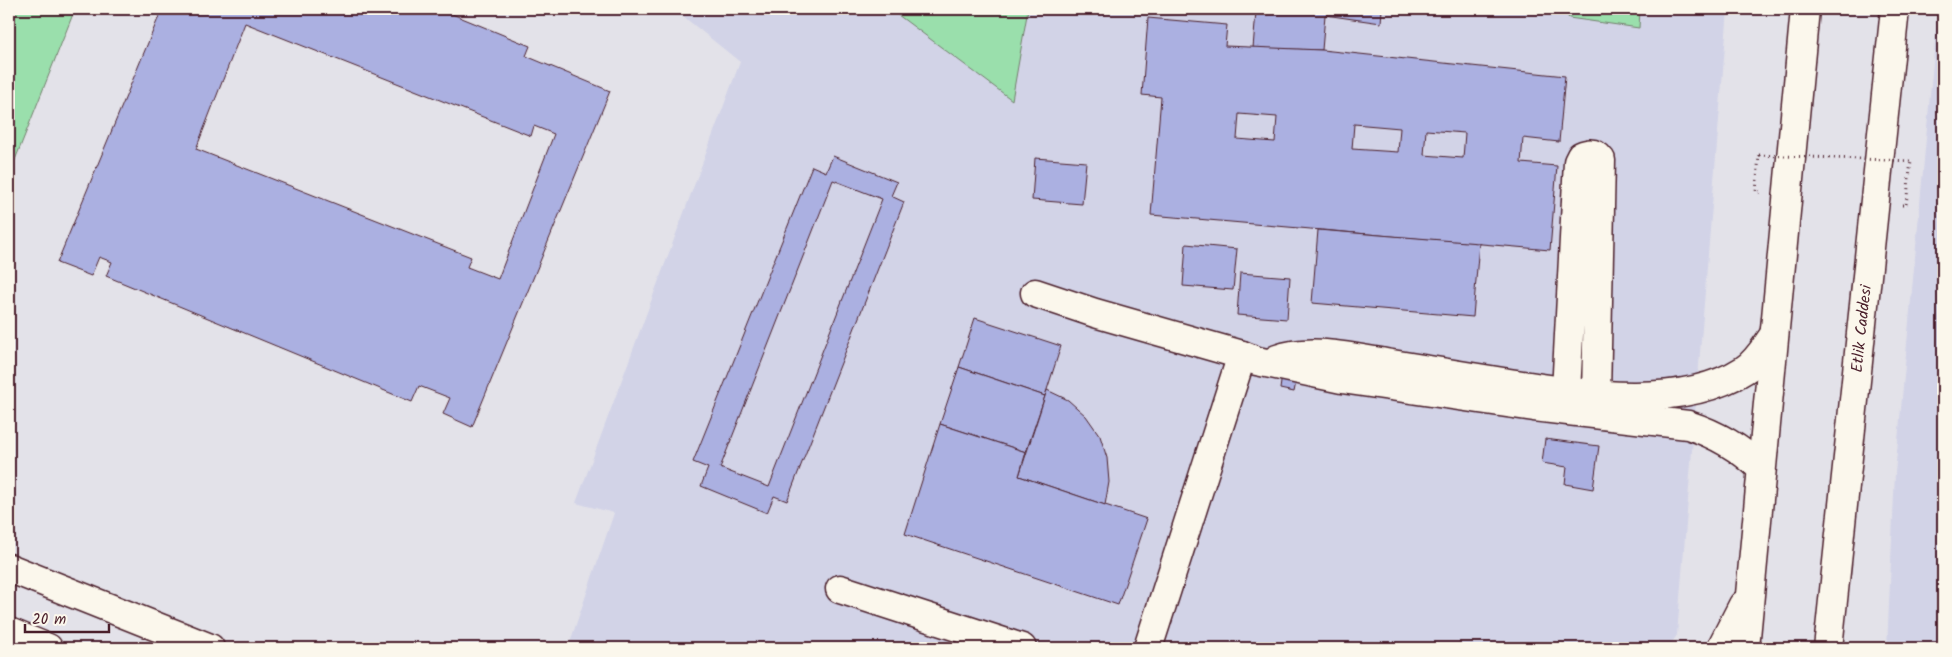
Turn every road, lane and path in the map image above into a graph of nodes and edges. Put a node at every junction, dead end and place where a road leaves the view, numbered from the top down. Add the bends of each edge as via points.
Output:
1 (1805, 9) edge
2 (1895, 9) edge
3 (1756, 192) dead end
4 (1906, 206) dead end
5 (1035, 293) dead end
6 (1774, 336) junction
7 (1242, 355) junction
8 (1270, 364) junction
9 (1566, 392) junction
10 (1596, 394) junction
11 (1762, 468) junction
12 (9, 568) edge
13 (840, 589) dead end
14 (1750, 590) junction
15 (9, 632) edge
16 (48, 648) edge
17 (210, 648) edge
18 (1022, 648) edge
19 (1148, 648) edge
20 (1721, 648) edge
21 (1744, 648) edge
22 (1828, 648) edge

1 - 6 main road
2 - 22 main road, Etlik Caddesi
3 - 4 path, bridge via 1759,155 1911,161
5 - 7 main road
6 - 10 main road via 1746,369 1708,386 1650,397
6 - 11 main road
7 - 8 main road
7 - 19 main road
8 - 9 main road via 1296,355 1343,356
8 - 11 main road via 1342,379 1438,393 1674,422 1720,437 1738,447
9 - 10 main road
9 - 10 main road via 1578,162 1589,152 1601,160
11 - 14 main road
12 - 17 main road
13 - 18 main road
14 - 20 main road
14 - 21 main road
15 - 16 main road

